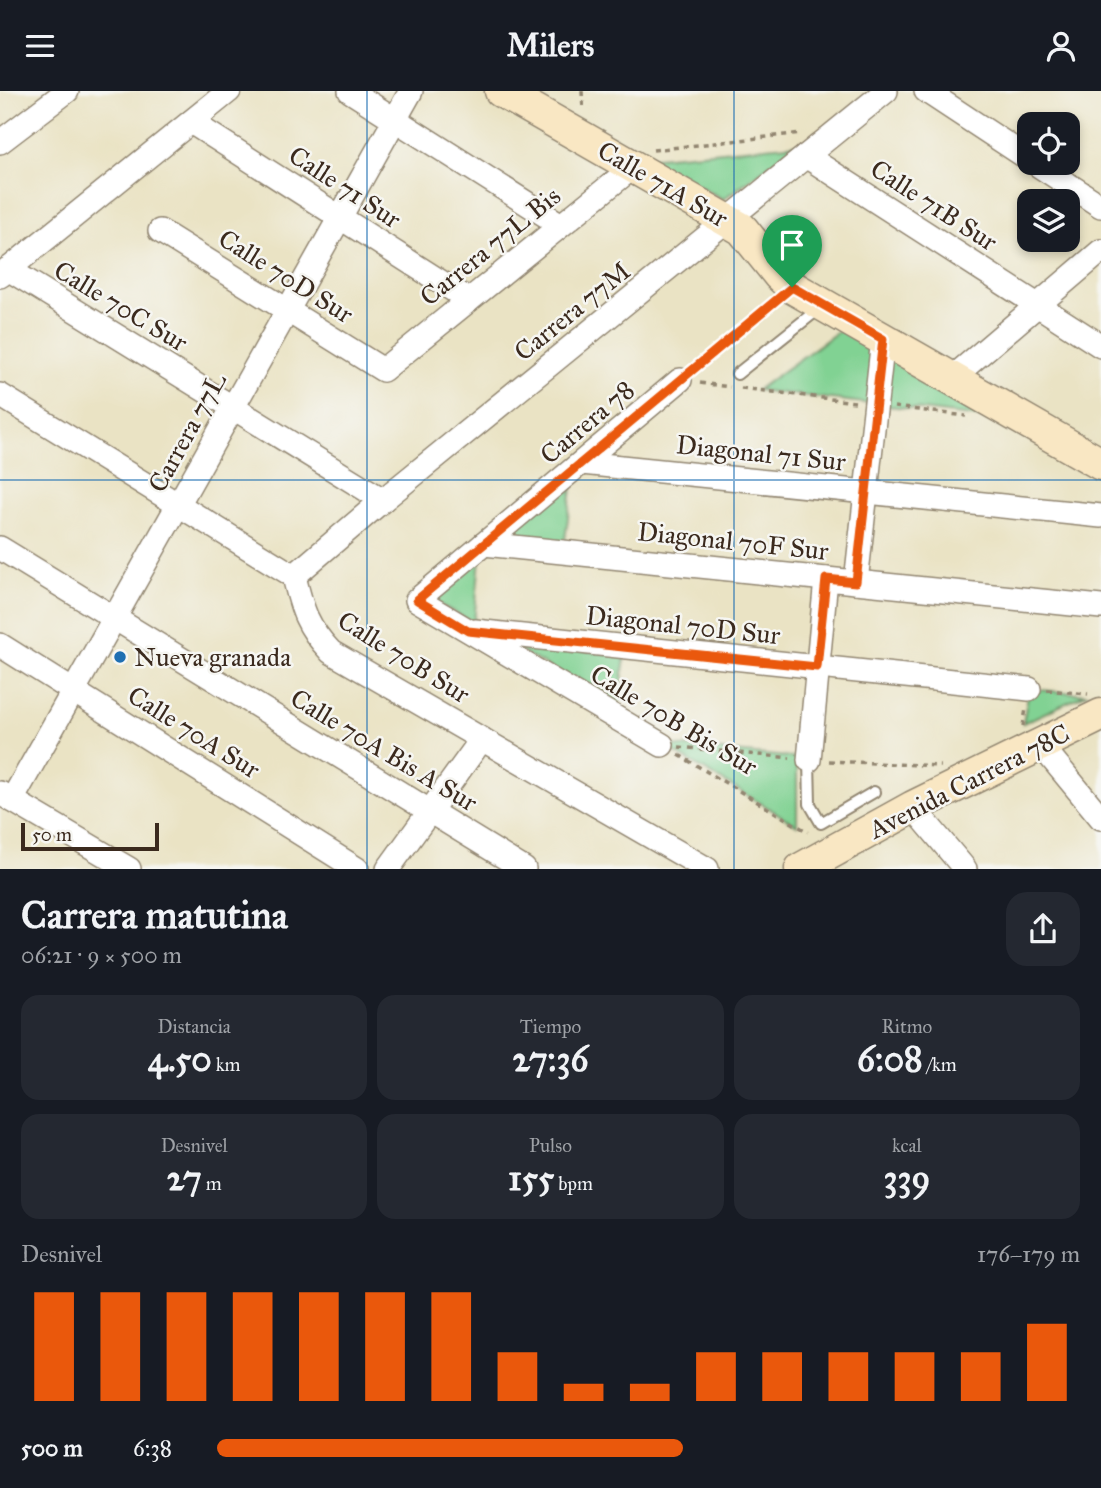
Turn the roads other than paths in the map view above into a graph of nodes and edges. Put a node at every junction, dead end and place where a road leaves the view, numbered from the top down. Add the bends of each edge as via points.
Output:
1 (67, 91) edge
2 (229, 91) edge
3 (350, 91) edge
4 (411, 91) edge
5 (502, 91) edge
6 (510, 91) edge
7 (886, 91) edge
8 (937, 94) edge
9 (395, 120) junction
10 (191, 122) junction
11 (0, 142) edge
12 (1017, 151) edge
13 (806, 156) junction
14 (642, 159) junction
15 (1053, 175) edge
16 (1101, 206) edge
17 (340, 217) junction
18 (728, 221) junction
19 (561, 225) junction
20 (160, 231) dead end
21 (1101, 251) edge
22 (4, 273) edge
23 (469, 300) junction
24 (822, 305) junction
25 (1037, 305) junction
26 (288, 310) junction
27 (883, 339) junction
28 (1101, 346) edge
29 (383, 370) joint
30 (737, 374) dead end
31 (951, 379) junction
32 (680, 380) road end
33 (0, 395) edge
34 (233, 407) junction
35 (582, 463) junction
36 (1101, 464) edge
37 (866, 492) junction
38 (383, 500) junction
39 (178, 505) junction
40 (1101, 516) edge
41 (484, 544) junction
42 (0, 548) edge
43 (294, 576) junction
44 (826, 579) junction
45 (856, 582) junction
46 (417, 600) joint
47 (1101, 607) edge
48 (114, 618) junction
49 (468, 631) junction
50 (0, 645) edge
51 (817, 667) junction
52 (1029, 689) road end
53 (75, 691) junction
54 (1097, 705) edge
55 (482, 739) junction
56 (1031, 740) junction
57 (662, 745) road end
58 (809, 760) joint
59 (874, 793) dead end
60 (6, 797) edge
61 (913, 807) junction
62 (429, 811) junction
63 (1101, 818) edge
64 (859, 819) junction
65 (129, 869) edge
66 (357, 869) edge
67 (388, 869) edge
68 (524, 869) edge
69 (707, 869) edge
70 (801, 869) edge
71 (965, 869) edge

1 - 11 street
2 - 10 street
3 - 9 street
4 - 9 street, Carrera 77L
5 - 6 lane
5 - 14 street, Calle 71A Sur
7 - 13 street, Carrera 77M
8 - 12 street
9 - 17 street, Carrera 77L
9 - 19 street
10 - 17 street, Calle 71 Sur
10 - 22 street
13 - 18 street, Carrera 77M
13 - 25 street, Calle 71B Sur
14 - 18 street, Calle 71A Sur
14 - 19 street, Carrera 77L Bis
15 - 16 street
17 - 23 street, Calle 71 Sur
17 - 26 street, Carrera 77L
18 - 24 street, Calle 71A Sur via 741,229 792,287
18 - 38 street, Carrera 77M
19 - 23 street, Carrera 77L Bis
20 - 26 street, Calle 70D Sur
21 - 25 street
22 - 34 street, Calle 70C Sur
23 - 29 street, Carrera 77L Bis
24 - 27 street, Calle 71A Sur
24 - 30 lane
25 - 28 street, Calle 71B Sur
25 - 31 street
26 - 29 street, Calle 70D Sur
26 - 34 street, Carrera 77L
27 - 31 street, Calle 71A Sur
27 - 37 street
31 - 36 street, Calle 71A Sur
32 - 35 street, Carrera 78
33 - 39 street
34 - 38 street, Calle 70C Sur
34 - 39 street, Carrera 77L
35 - 37 street, Diagonal 71 Sur
35 - 41 street, Carrera 78
37 - 40 street, Diagonal 71 Sur
37 - 45 street
38 - 43 street, Carrera 77M
39 - 43 street
39 - 48 street, Carrera 77L
41 - 44 street, Diagonal 70F Sur
41 - 46 street, Carrera 78
42 - 48 street, Calle 70A Bis A Sur
43 - 55 street, Calle 70B Sur via 312,632 331,652
44 - 45 street, Diagonal 70F Sur
44 - 51 street
45 - 47 street, Diagonal 70F Sur
46 - 49 street, Calle 70B Bis Sur
48 - 53 street, Carrera 77L
48 - 62 street, Calle 70A Bis A Sur
49 - 51 street, Diagonal 70D Sur
49 - 57 street, Calle 70B Bis Sur
50 - 53 street, Calle 70A Sur
51 - 52 street, Diagonal 70D Sur
51 - 58 street
53 - 60 street, Carrera 77L
53 - 66 street, Calle 70A Sur
54 - 56 street, Avenida Carrera 78C
55 - 62 street
55 - 69 street, Calle 70B Sur
56 - 61 street, Avenida Carrera 78C
56 - 63 street
58 - 64 lane via 810,804 821,823
59 - 64 lane
60 - 65 street
61 - 64 street, Avenida Carrera 78C
61 - 71 street
62 - 67 street
62 - 68 street, Calle 70A Bis A Sur
64 - 70 street, Avenida Carrera 78C

